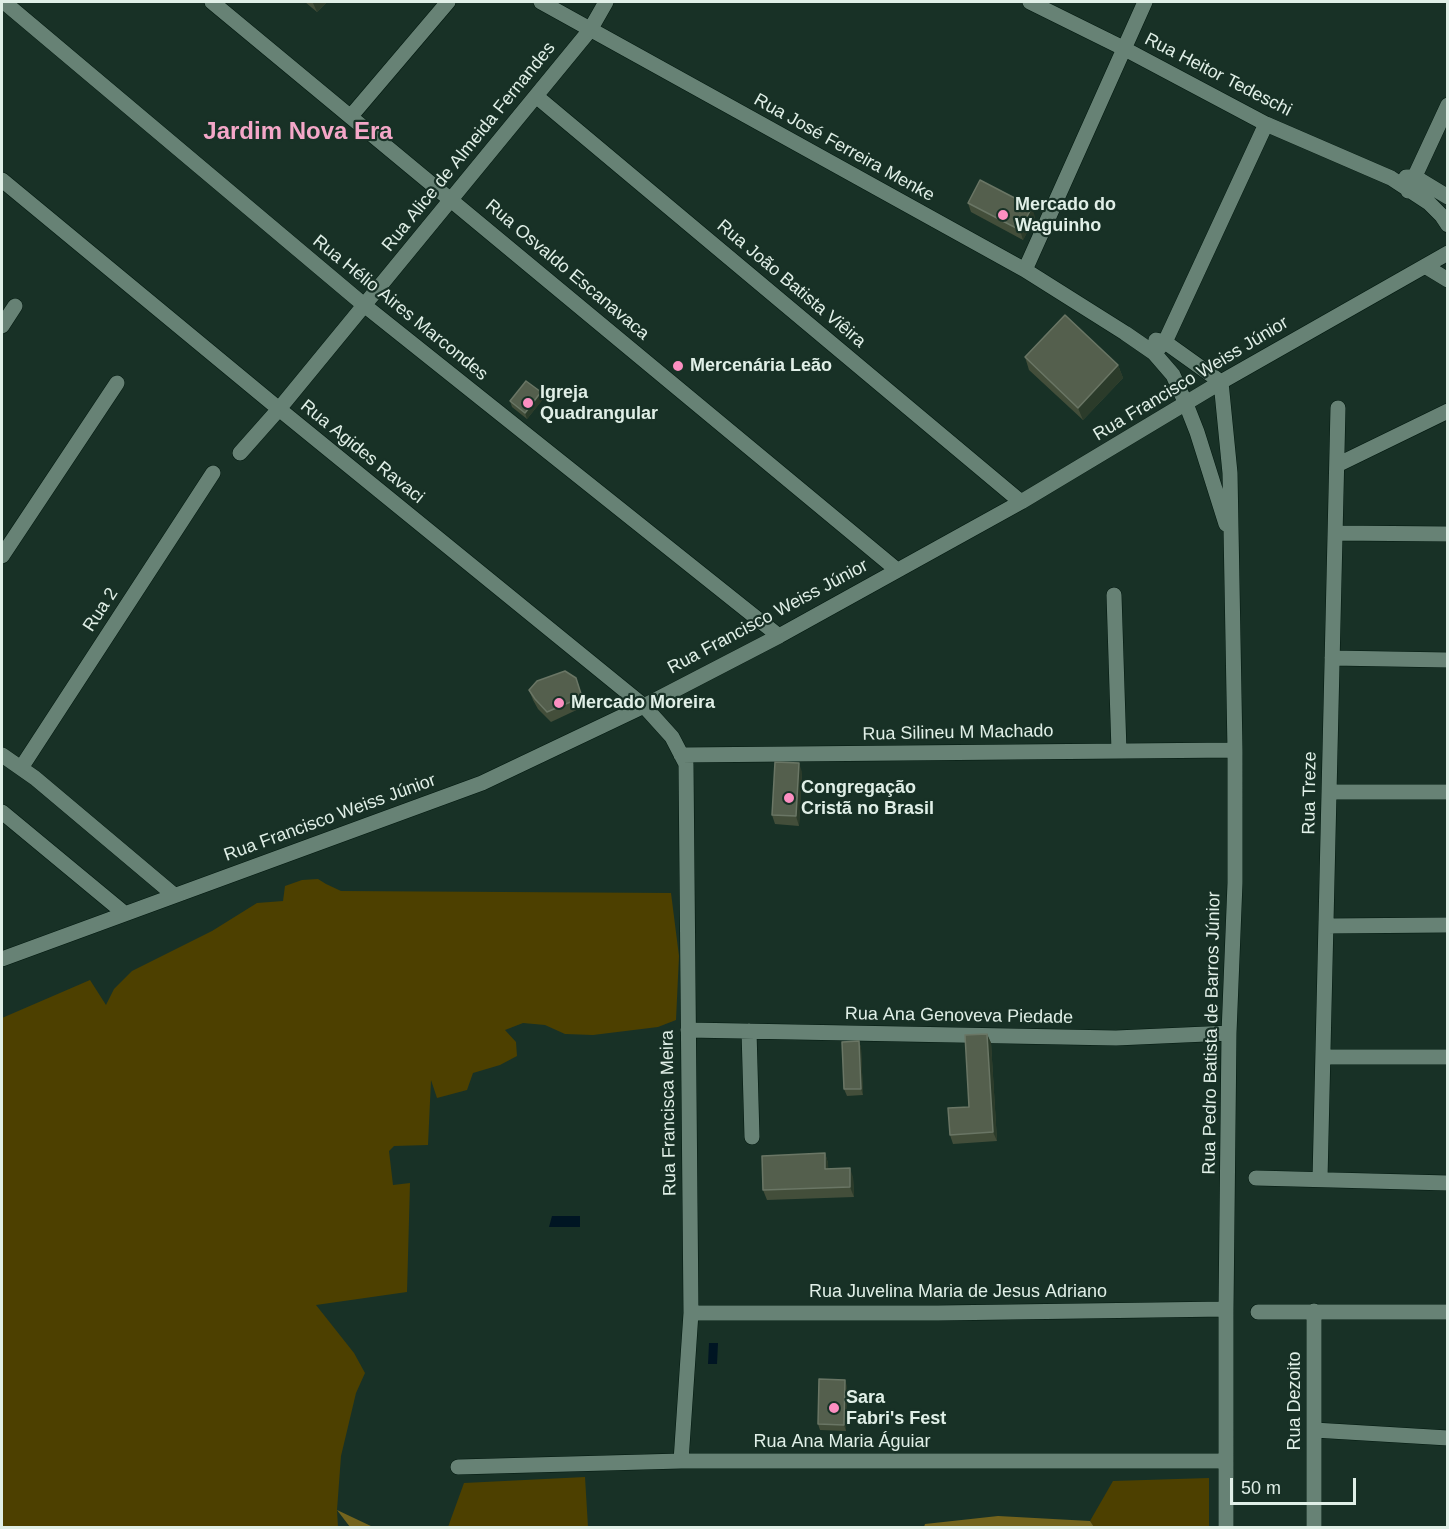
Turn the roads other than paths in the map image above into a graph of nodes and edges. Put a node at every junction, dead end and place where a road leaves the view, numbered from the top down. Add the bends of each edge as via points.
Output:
1 (4, 2) edge
2 (212, 2) edge
3 (448, 2) edge
4 (541, 2) edge
5 (606, 2) edge
6 (1030, 2) edge
7 (1145, 2) edge
8 (590, 30) junction
9 (1123, 48) junction
10 (536, 96) junction
11 (1448, 105) edge
12 (351, 116) junction
13 (1266, 124) junction
14 (2, 180) edge
15 (1412, 184) junction
16 (1448, 197) edge
17 (452, 199) junction
18 (1448, 225) edge
19 (1448, 253) edge
20 (1425, 266) junction
21 (1025, 270) junction
22 (1448, 280) edge
23 (364, 305) junction
24 (15, 306) dead end
25 (2, 326) edge
26 (1125, 333) junction
27 (1165, 342) junction
28 (1154, 354) junction
29 (1221, 382) junction
30 (117, 383) dead end
31 (1186, 404) junction
32 (1338, 408) dead end
33 (279, 409) junction
34 (1448, 411) edge
35 (240, 453) dead end
36 (1337, 465) junction
37 (213, 473) dead end
38 (1021, 502) junction
39 (1335, 533) junction
40 (1448, 534) edge
41 (1231, 540) junction
42 (2, 556) edge
43 (897, 570) junction
44 (1114, 595) dead end
45 (779, 636) junction
46 (1332, 658) junction
47 (1448, 660) edge
48 (644, 706) junction
49 (1235, 750) junction
50 (1119, 751) junction
51 (2, 755) edge
52 (684, 760) junction
53 (21, 768) junction
54 (1329, 792) junction
55 (1448, 792) edge
56 (2, 812) edge
57 (174, 895) junction
58 (124, 913) junction
59 (1448, 925) edge
60 (1326, 926) junction
61 (2, 959) edge
62 (688, 1030) junction
63 (748, 1031) junction
64 (1229, 1033) junction
65 (1448, 1056) edge
66 (1323, 1057) junction
67 (752, 1137) dead end
68 (1256, 1178) dead end
69 (1320, 1179) junction
70 (1448, 1182) edge
71 (1226, 1309) junction
72 (1314, 1311) junction
73 (1258, 1312) dead end
74 (1448, 1312) edge
75 (691, 1313) junction
76 (1314, 1430) junction
77 (1448, 1438) edge
78 (681, 1461) junction
79 (1226, 1461) junction
80 (458, 1467) dead end
81 (1226, 1527) edge
82 (1314, 1527) edge

1 - 23 street, Rua Hélio Aires Marcondes
2 - 12 street, Rua Osvaldo Escanavaca
3 - 12 street
4 - 8 street, Rua José Ferreira Menke
5 - 8 street, Rua Alice de Almeida Fernandes
6 - 9 street, Rua Heitor Tedeschi
7 - 9 street
8 - 10 street, Rua Alice de Almeida Fernandes
8 - 21 street, Rua José Ferreira Menke
9 - 13 street, Rua Heitor Tedeschi
9 - 21 street
10 - 17 street, Rua Alice de Almeida Fernandes
10 - 38 street, Rua João Batista Viêira
11 - 15 street
12 - 17 street, Rua Osvaldo Escanavaca
13 - 15 street, Rua Heitor Tedeschi
13 - 27 street
14 - 33 street, Rua Agides Ravaci
15 - 16 street
15 - 18 street
17 - 23 street, Rua Alice de Almeida Fernandes
17 - 43 street, Rua Osvaldo Escanavaca
19 - 20 street, Rua Francisco Weiss Júnior
20 - 22 street
20 - 29 street, Rua Francisco Weiss Júnior
21 - 26 street, Rua José Ferreira Menke
23 - 33 street, Rua Alice de Almeida Fernandes
23 - 45 street, Rua Hélio Aires Marcondes
24 - 25 street
26 - 27 street, Rua José Ferreira Menke
26 - 28 street, Rua José Ferreira Menke
27 - 28 street
27 - 29 street, Rua José Ferreira Menke
28 - 31 street, Rua José Ferreira Menke via 1173,375
29 - 31 street, Rua Francisco Weiss Júnior
29 - 41 street, Rua Pedro Batista de Barros Júnior via 1230,473
30 - 42 street
31 - 38 street, Rua Francisco Weiss Júnior
31 - 41 street, Rua Pedro Batista de Barros Júnior
32 - 36 street, Rua Treze
33 - 35 street, Rua Alice de Almeida Fernandes
33 - 48 street, Rua Agides Ravaci
34 - 36 street
36 - 39 street, Rua Treze
37 - 53 street, Rua 2
38 - 43 street, Rua Francisco Weiss Júnior
39 - 40 street
39 - 46 street, Rua Treze
41 - 49 street, Rua Pedro Batista de Barros Júnior
43 - 45 street, Rua Francisco Weiss Júnior
44 - 50 street
45 - 48 street, Rua Francisco Weiss Júnior
46 - 47 street
46 - 54 street, Rua Treze
48 - 52 street, Rua Agides Ravaci via 672,736
48 - 57 street, Rua Francisco Weiss Júnior via 482,783
49 - 50 street, Rua Silineu M Machado
49 - 64 street, Rua Pedro Batista de Barros Júnior
50 - 52 street, Rua Silineu M Machado
51 - 53 street
52 - 62 street, Rua Francisca Meira
53 - 57 street
54 - 55 street
54 - 60 street, Rua Treze
56 - 58 street
57 - 58 street, Rua Francisco Weiss Júnior
58 - 61 street, Rua Francisco Weiss Júnior
59 - 60 street
60 - 66 street, Rua Treze
62 - 63 street, Rua Ana Genoveva Piedade
62 - 75 street, Rua Francisca Meira
63 - 64 street, Rua Ana Genoveva Piedade via 1116,1038
63 - 67 street
64 - 71 street, Rua Pedro Batista de Barros Júnior
65 - 66 street
66 - 69 street, Rua Treze
68 - 69 street
69 - 70 street
71 - 75 street, Rua Juvelina Maria de Jesus Adriano
71 - 79 street, Rua Pedro Batista de Barros Júnior
72 - 73 street
72 - 74 street
72 - 76 street, Rua Dezoito
75 - 78 street, Rua Francisca Meira
76 - 77 street
76 - 82 street, Rua Dezoito
78 - 79 street, Rua Ana Maria Águiar
78 - 80 street, Rua Ana Maria Águiar
79 - 81 street, Rua Pedro Batista de Barros Júnior

